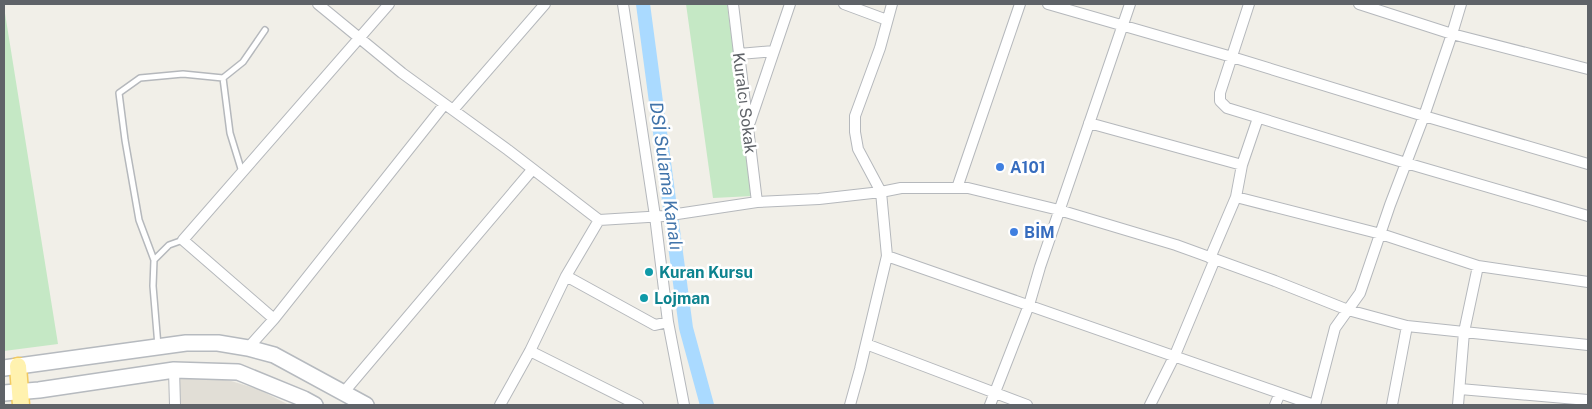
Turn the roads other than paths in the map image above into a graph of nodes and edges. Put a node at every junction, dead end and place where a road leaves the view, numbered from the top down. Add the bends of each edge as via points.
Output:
1 (318, 4) edge
2 (388, 4) edge
3 (545, 4) edge
4 (623, 4) edge
5 (732, 4) edge
6 (790, 4) edge
7 (844, 4) edge
8 (892, 4) edge
9 (1020, 4) edge
10 (1048, 4) edge
11 (1130, 4) edge
12 (1249, 4) edge
13 (1359, 4) edge
14 (1461, 4) edge
15 (887, 20) junction
16 (1123, 26) junction
17 (265, 30) dead end
18 (1452, 34) junction
19 (360, 38) junction
20 (774, 51) junction
21 (739, 54) junction
22 (1232, 57) junction
23 (1588, 69) edge
24 (223, 78) junction
25 (449, 107) junction
26 (1424, 116) junction
27 (1258, 118) junction
28 (1089, 123) junction
29 (749, 125) junction
30 (1406, 163) junction
31 (1588, 164) edge
32 (1242, 165) junction
33 (532, 170) junction
34 (242, 173) junction
35 (957, 188) junction
36 (881, 192) junction
37 (1236, 197) junction
38 (757, 202) junction
39 (1059, 210) junction
40 (660, 216) junction
41 (1588, 216) edge
42 (599, 220) junction
43 (1381, 234) junction
44 (183, 240) junction
45 (887, 256) junction
46 (1212, 258) junction
47 (154, 260) junction
48 (1478, 266) junction
49 (566, 276) junction
50 (1588, 282) edge
51 (1029, 305) junction
52 (1348, 310) junction
53 (274, 319) junction
54 (668, 322) junction
55 (1407, 326) junction
56 (1464, 332) junction
57 (866, 344) junction
58 (1588, 345) edge
59 (158, 346) junction
60 (248, 348) junction
61 (530, 352) junction
62 (1175, 356) junction
63 (11, 367) edge
64 (174, 370) junction
65 (680, 386) junction
66 (1460, 389) junction
67 (344, 392) junction
68 (1280, 393) junction
69 (995, 394) junction
70 (15, 397) edge
71 (1588, 400) edge
72 (175, 405) edge
73 (314, 405) edge
74 (366, 405) edge
75 (500, 405) edge
76 (638, 405) edge
77 (678, 405) edge
78 (684, 405) edge
79 (850, 405) edge
80 (990, 405) edge
81 (1027, 405) edge
82 (1150, 405) edge
83 (1275, 405) edge
84 (1315, 405) edge
85 (1392, 405) edge
86 (1458, 405) edge

1 - 19 street
2 - 19 street
3 - 25 street
4 - 40 street
5 - 21 street, Kuralcı Sokak
6 - 20 street
7 - 15 street
8 - 15 street
9 - 35 street
10 - 16 street
11 - 16 street
12 - 22 street
13 - 18 street
14 - 18 street
15 - 36 street via 855,116 858,149
16 - 22 street
16 - 28 street
17 - 24 lane via 243,62
18 - 23 street
18 - 26 street
19 - 25 street
19 - 34 street
20 - 21 street
20 - 29 street
21 - 29 street, Kuralcı Sokak
22 - 26 street
22 - 27 street via 1220,101 1227,108
24 - 34 lane via 230,133
24 - 47 lane via 183,74 140,78 119,93 139,220
25 - 33 street
25 - 53 street
26 - 30 street
26 - 31 street
27 - 30 street
27 - 32 street
28 - 32 street
28 - 39 street
29 - 38 street, Kuralcı Sokak
30 - 41 street
30 - 43 street
32 - 37 street
33 - 42 street
33 - 67 street
34 - 44 street
35 - 36 street via 901,188
35 - 39 street
36 - 38 street
36 - 45 street
37 - 43 street
37 - 46 street
38 - 40 street
39 - 46 street
39 - 51 street
40 - 42 street
40 - 54 street
42 - 49 street
43 - 48 street
43 - 52 street via 1360,293
44 - 47 lane via 169,245
44 - 53 street
45 - 51 street
45 - 57 street
46 - 52 street
46 - 62 street
47 - 59 lane
48 - 50 street
48 - 56 street
49 - 54 street via 655,325
49 - 61 street
51 - 62 street
51 - 69 street
52 - 55 street
52 - 84 street via 1335,328
53 - 60 street
54 - 65 street
55 - 56 street
55 - 85 street
56 - 58 street
56 - 66 street
57 - 69 street
57 - 79 street
59 - 60 main road via 218,343
59 - 63 main road
60 - 67 main road via 274,355
61 - 75 street
61 - 76 street
62 - 68 street
62 - 82 street
63 - 70 main road
64 - 70 main road
64 - 72 street
64 - 73 main road via 238,372
65 - 77 street
65 - 78 street
66 - 71 street
66 - 86 street
67 - 74 main road
68 - 83 street
68 - 84 street
69 - 80 street
69 - 81 street

